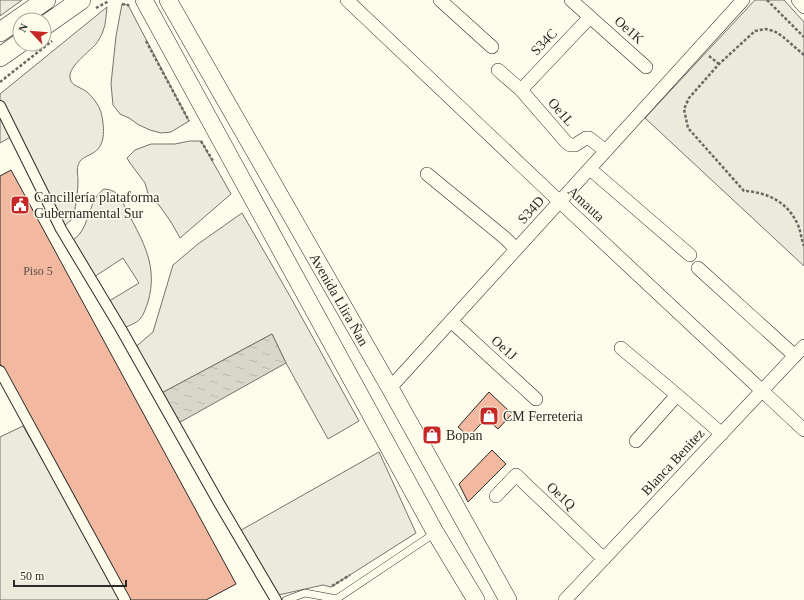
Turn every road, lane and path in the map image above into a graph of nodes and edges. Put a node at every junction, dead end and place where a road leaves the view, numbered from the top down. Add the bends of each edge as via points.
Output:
1 (46, 0) edge
2 (81, 0) edge
3 (144, 0) edge
4 (168, 0) edge
5 (440, 0) edge
6 (571, 0) edge
7 (743, 0) edge
8 (767, 0) edge
9 (798, 0) edge
10 (354, 2) edge
11 (122, 4) dead end
12 (804, 7) edge
13 (131, 10) dead end
14 (590, 17) junction
15 (52, 20) edge
16 (0, 32) edge
17 (143, 35) dead end
18 (804, 37) edge
19 (492, 47) dead end
20 (12, 49) edge
21 (804, 55) edge
22 (0, 57) edge
23 (646, 67) dead end
24 (498, 70) dead end
25 (521, 90) junction
26 (0, 106) edge
27 (189, 121) dead end
28 (606, 150) junction
29 (590, 169) junction
30 (427, 174) dead end
31 (560, 202) junction
32 (804, 246) edge
33 (516, 249) junction
34 (690, 255) dead end
35 (698, 268) dead end
36 (451, 321) junction
37 (620, 348) dead end
38 (800, 351) edge
39 (0, 371) edge
40 (390, 388) junction
41 (762, 391) junction
42 (678, 395) junction
43 (536, 399) dead end
44 (804, 430) edge
45 (722, 434) junction
46 (636, 441) dead end
47 (496, 496) dead end
48 (435, 532) junction
49 (604, 558) junction
50 (336, 599) edge
51 (125, 600) edge
52 (276, 600) edge
53 (286, 600) edge
54 (476, 600) edge
55 (508, 600) edge
56 (565, 600) edge

1 - 16 main road
2 - 15 main road
3 - 48 street, Avenida Llira Ñan
4 - 40 street, Avenida Llira Ñan
5 - 19 street
6 - 14 street, Oe1K
7 - 28 street, S34D
8 - 18 path
9 - 12 street
10 - 31 street, Amauta
11 - 13 path via 128,5
14 - 23 street, Oe1K
14 - 25 street, S34C
17 - 27 path
20 - 22 main road
21 - 32 path via 774,31 755,31 719,64 689,98 684,109 688,128 744,191 772,197 788,210 797,224
24 - 25 street, Oe1L
25 - 28 street, Oe1L via 570,145 589,138
26 - 52 street via 61,229
28 - 29 street, S34D
29 - 31 street, S34D
29 - 34 street
30 - 33 street
31 - 33 street, S34D
31 - 41 street, Amauta
33 - 36 street, S34D
35 - 38 street
36 - 40 street, S34D
36 - 43 street, Oe1J
37 - 42 street
38 - 41 street, Blanca Benitez
39 - 51 street
40 - 55 street, Avenida Llira Ñan
41 - 44 street, Amauta
41 - 45 street, Blanca Benitez
42 - 45 street
42 - 46 street
45 - 49 street, Blanca Benitez
47 - 49 street, Oe1Q via 516,475
48 - 50 lane
48 - 54 street, Avenida Llira Ñan
49 - 56 street, Blanca Benitez
50 - 53 lane via 305,593

